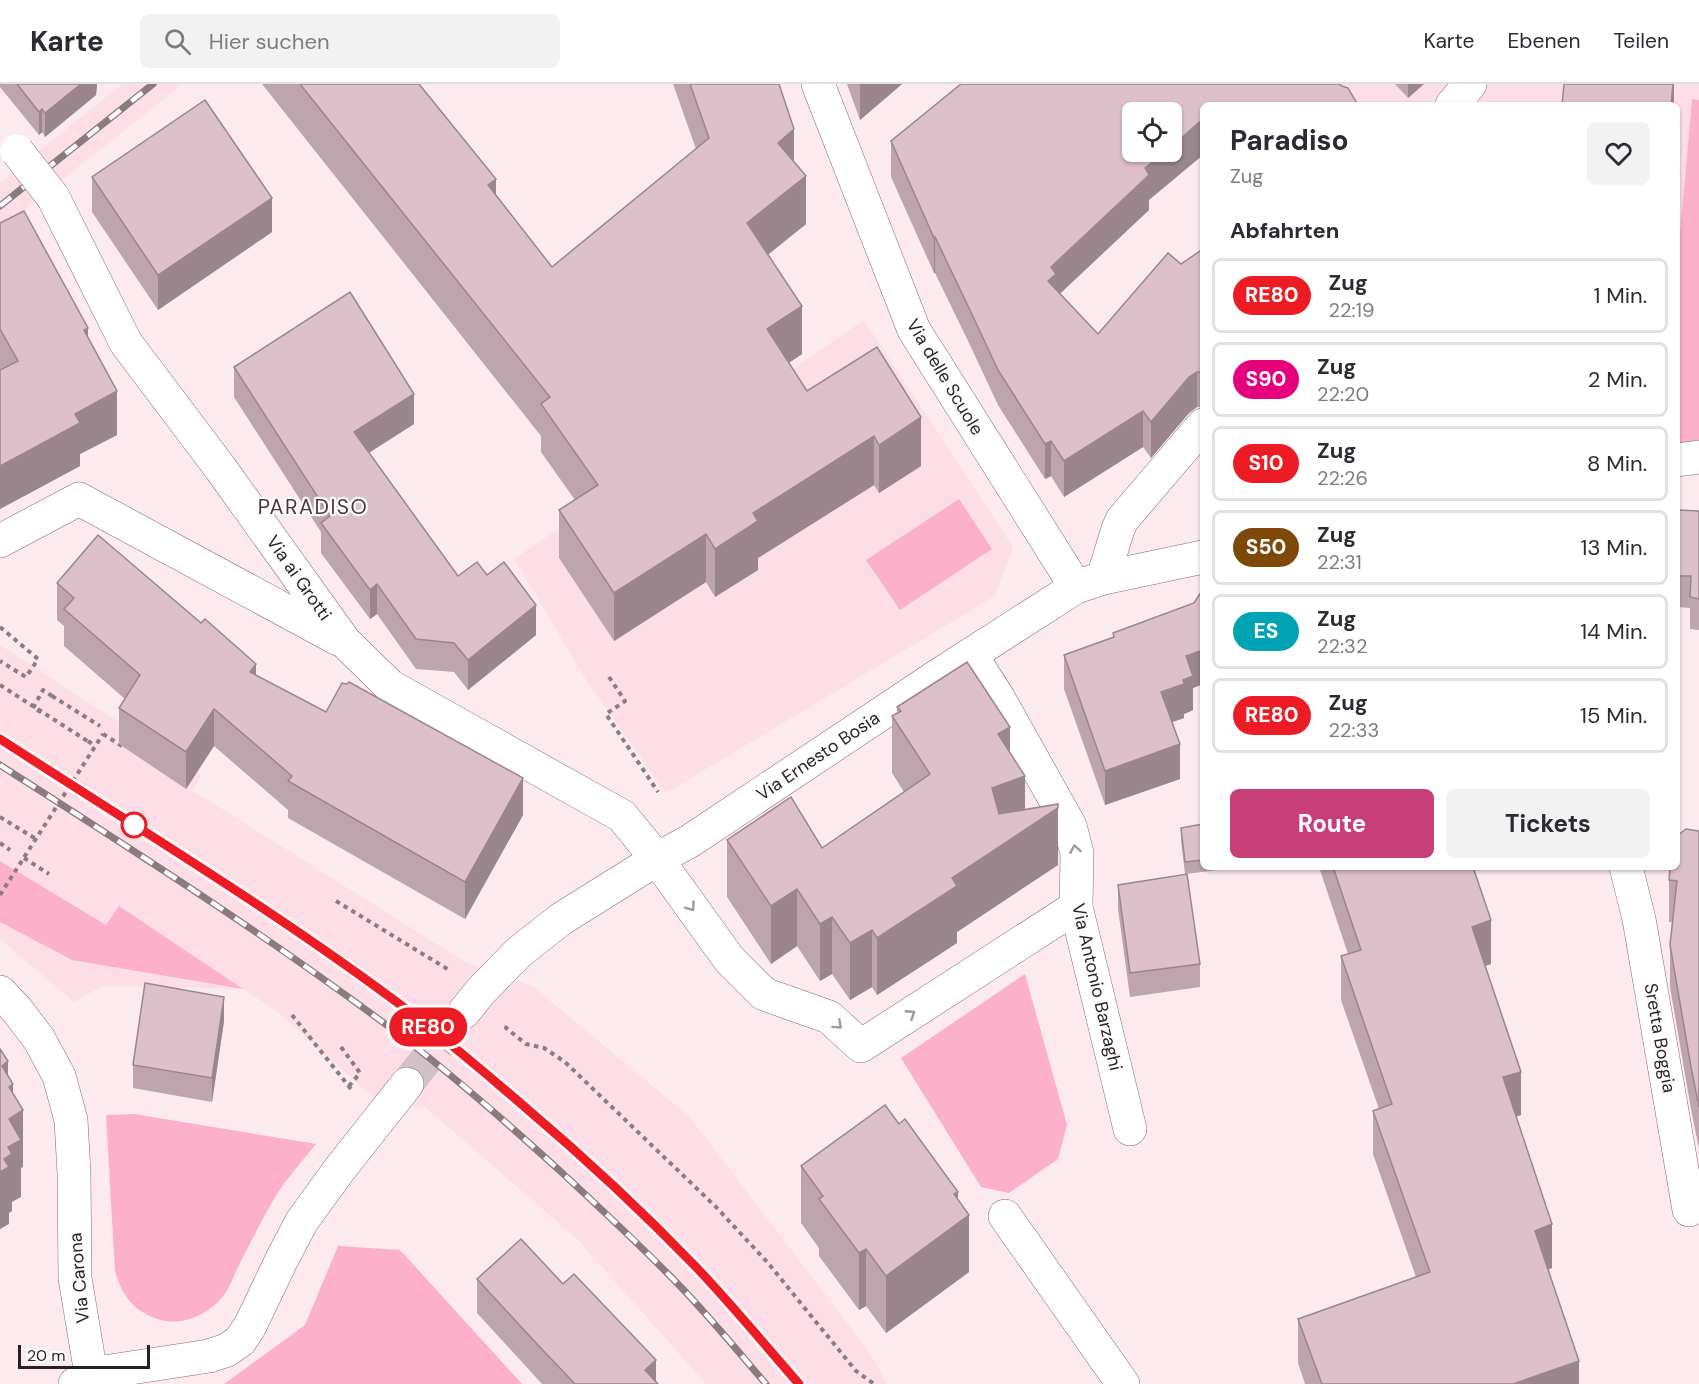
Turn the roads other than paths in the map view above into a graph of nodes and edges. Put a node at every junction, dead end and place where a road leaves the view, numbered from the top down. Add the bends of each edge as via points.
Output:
1 (818, 84) edge
2 (1470, 84) edge
3 (1455, 102) edge
4 (8, 144) edge
5 (1200, 429) edge
6 (1699, 457) edge
7 (1680, 460) edge
8 (0, 541) edge
9 (1200, 558) edge
10 (1090, 582) junction
11 (345, 642) junction
12 (971, 655) junction
13 (657, 859) junction
14 (1627, 870) edge
15 (1077, 907) junction
16 (0, 992) edge
17 (464, 1012) tunnel mouth
18 (407, 1084) tunnel mouth
19 (1130, 1129) dead end
20 (1689, 1210) dead end
21 (1005, 1216) dead end
22 (83, 1379) edge
23 (1123, 1384) edge

1 - 10 street, Via delle Scuole via 914,330
2 - 3 street
4 - 11 street, Via ai Grotti, bridge via 53,197 126,343
5 - 10 street via 1122,520
6 - 7 street
8 - 11 street via 79,499
9 - 10 street, Via Ernesto Bosia
10 - 12 street, Via Ernesto Bosia
11 - 13 street, Via ai Grotti via 390,686 622,816
12 - 13 street, Via Ernesto Bosia
15 -> 12 street, Via Antonio Barzaghi via 1077,853 1070,826
13 -> 15 street via 729,959 764,994 830,1017 861,1046
13 - 17 street, Via Ernesto Bosia via 561,919 518,953
14 - 20 street, Sretta Boggia via 1639,919
15 - 19 street, Via Antonio Barzaghi
16 - 22 street, Via Carona via 39,1039 59,1076 71,1120 75,1278
18 - 22 street, Via Carona via 302,1221 240,1341 209,1356
21 - 23 street

